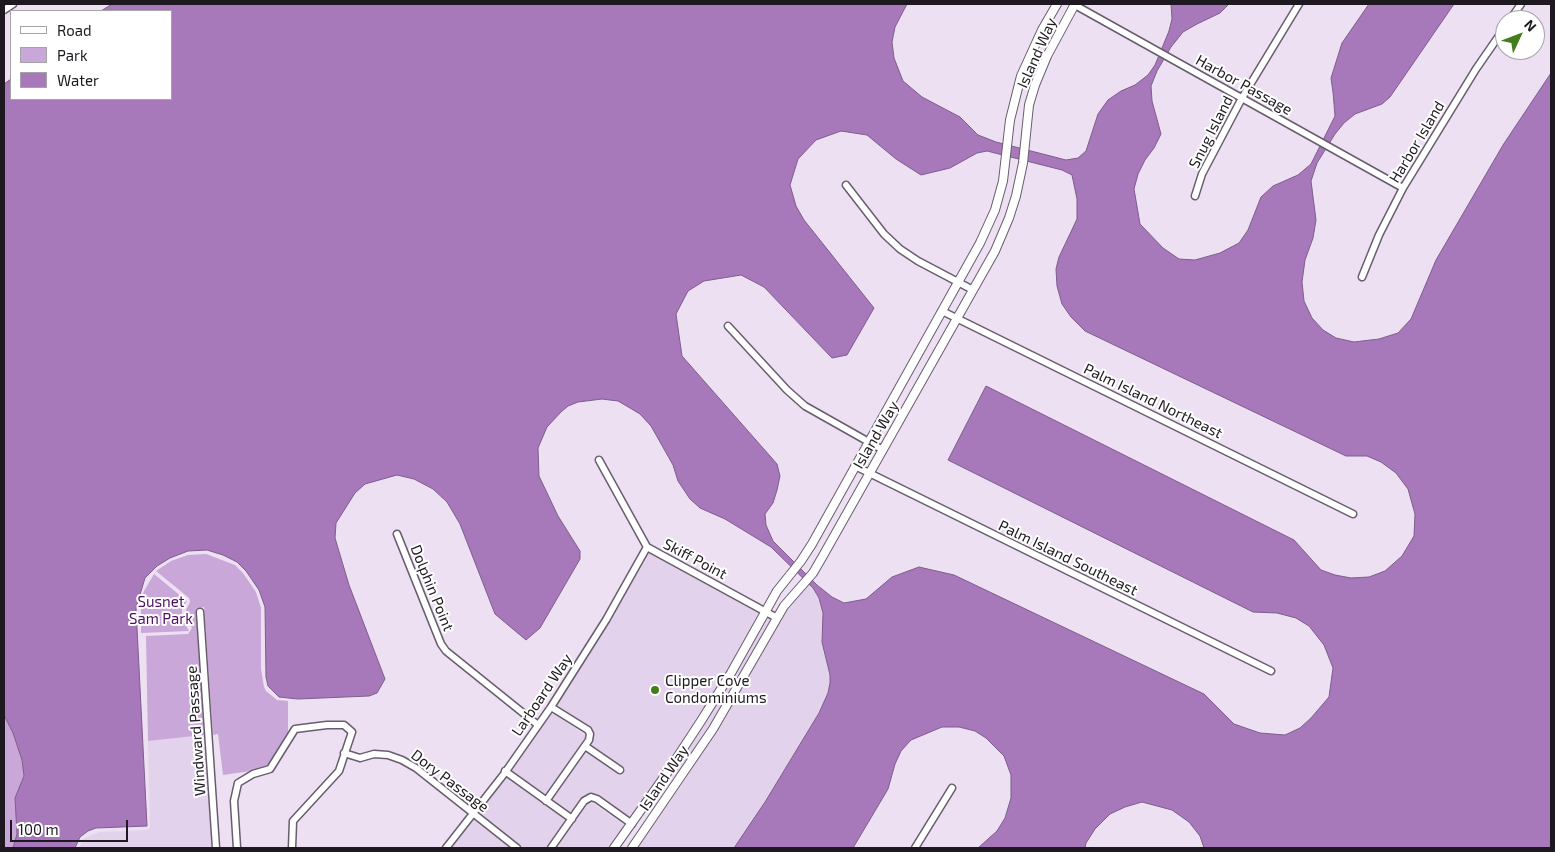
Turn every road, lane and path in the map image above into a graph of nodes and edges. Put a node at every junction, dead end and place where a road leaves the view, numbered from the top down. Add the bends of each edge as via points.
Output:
1 (13, 4) edge
2 (1057, 4) edge
3 (1074, 4) edge
4 (1299, 4) edge
5 (4, 10) edge
6 (1495, 42) edge
7 (1242, 98) junction
8 (846, 185) dead end
9 (1403, 188) junction
10 (1196, 196) dead end
11 (1362, 277) dead end
12 (958, 282) junction
13 (973, 290) junction
14 (942, 311) junction
15 (957, 318) junction
16 (728, 326) dead end
17 (869, 441) junction
18 (883, 450) junction
19 (599, 460) dead end
20 (855, 466) junction
21 (870, 474) junction
22 (1353, 514) dead end
23 (397, 534) dead end
24 (648, 548) junction
25 (765, 611) junction
26 (200, 612) dead end
27 (777, 618) junction
28 (1271, 671) dead end
29 (551, 707) junction
30 (538, 725) junction
31 (585, 746) junction
32 (344, 753) junction
33 (620, 770) dead end
34 (505, 771) junction
35 (667, 773) junction
36 (679, 781) junction
37 (952, 788) dead end
38 (546, 801) junction
39 (473, 813) junction
40 (572, 819) junction
41 (632, 824) junction
42 (216, 848) edge
43 (237, 848) edge
44 (292, 848) edge
45 (446, 848) edge
46 (517, 848) edge
47 (551, 848) edge
48 (614, 848) edge
49 (632, 848) edge
50 (915, 848) edge

1 - 5 street
2 - 12 street, Island Way via 1021,76 995,210
3 - 7 street, Harbor Passage
3 - 13 street, Island Way via 1047,56 1029,105 1023,163 1009,218
4 - 7 street, Snug Island
6 - 9 street, Harbor Island
7 - 9 street, Harbor Passage
7 - 10 street, Snug Island via 1202,174
8 - 12 street via 884,234 900,249
9 - 11 street, Harbor Island
12 - 13 street
12 - 14 street, Island Way
13 - 15 street, Island Way
14 - 15 street, Palm Island Northeast
14 - 17 street, Island Way
15 - 18 street, Island Way
15 - 22 street, Palm Island Northeast
16 - 17 street via 806,406
17 - 18 street
17 - 20 street, Island Way
18 - 21 street, Island Way
19 - 24 street, Skiff Point
20 - 21 street, Palm Island Southeast
20 - 25 street, Island Way via 801,561
21 - 27 street, Island Way via 812,573
21 - 28 street, Palm Island Southeast
23 - 30 street, Dolphin Point via 446,651
24 - 25 street, Skiff Point
24 - 29 street, Larboard Way
25 - 27 street, Skiff Point
25 - 35 street, Island Way via 731,673
26 - 42 street, Windward Passage
27 - 36 street, Island Way via 739,687
29 - 30 street, Larboard Way
29 - 31 street via 588,730 589,740
30 - 34 street, Larboard Way
31 - 33 street
31 - 38 street
32 - 39 street, Dory Passage via 360,758 388,755 402,760
32 - 43 street via 352,732 344,725 295,729 270,769 238,783 234,801
32 - 44 street via 339,771 293,821
34 - 38 street
34 - 39 street, Larboard Way
35 - 36 street
35 - 41 street, Island Way
36 - 49 street, Island Way
37 - 50 street
38 - 40 street
39 - 45 street, Larboard Way
39 - 46 street, Dory Passage
40 - 41 street via 584,801 591,797
40 - 47 street
41 - 48 street, Island Way

